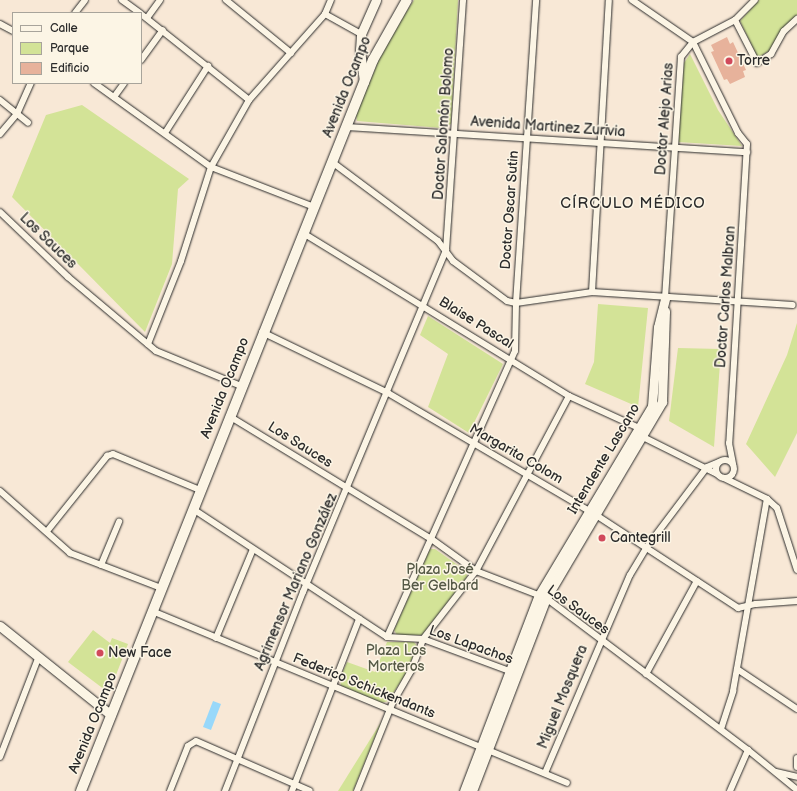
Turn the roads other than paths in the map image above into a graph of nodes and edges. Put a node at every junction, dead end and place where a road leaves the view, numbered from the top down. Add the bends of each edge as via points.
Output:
1 (85, 0) edge
2 (122, 0) edge
3 (160, 0) edge
4 (226, 0) edge
5 (331, 0) edge
6 (376, 0) edge
7 (407, 0) edge
8 (463, 0) edge
9 (536, 0) edge
10 (610, 0) edge
11 (632, 0) edge
12 (755, 0) edge
13 (76, 12) edge
14 (137, 12) edge
15 (325, 14) junction
16 (142, 15) edge
17 (147, 18) junction
18 (797, 19) edge
19 (735, 20) junction
20 (0, 24) edge
21 (12, 30) edge
22 (163, 30) junction
23 (361, 34) junction
24 (693, 42) junction
25 (360, 50) junction
26 (292, 53) junction
27 (375, 54) junction
28 (142, 59) edge
29 (208, 66) junction
30 (364, 82) junction
31 (32, 84) edge
32 (95, 84) edge
33 (123, 84) edge
34 (114, 97) junction
35 (0, 100) edge
36 (249, 100) junction
37 (17, 114) junction
38 (28, 123) dead end
39 (346, 126) junction
40 (165, 133) junction
41 (456, 133) junction
42 (0, 134) edge
43 (527, 137) junction
44 (601, 142) junction
45 (674, 147) junction
46 (747, 152) junction
47 (332, 162) junction
48 (212, 167) junction
49 (314, 207) junction
50 (0, 212) edge
51 (303, 233) junction
52 (446, 250) junction
53 (592, 292) junction
54 (665, 298) junction
55 (738, 301) junction
56 (516, 303) junction
57 (424, 305) junction
58 (793, 305) dead end
59 (262, 332) junction
60 (148, 344) junction
61 (512, 359) junction
62 (241, 386) junction
63 (388, 393) junction
64 (569, 396) junction
65 (229, 416) junction
66 (639, 428) junction
67 (643, 437) junction
68 (730, 443) junction
69 (473, 444) junction
70 (721, 461) junction
71 (734, 466) junction
72 (707, 467) junction
73 (717, 474) junction
74 (527, 475) junction
75 (724, 478) junction
76 (744, 487) junction
77 (348, 489) junction
78 (200, 490) junction
79 (0, 491) edge
80 (767, 499) junction
81 (192, 509) junction
82 (593, 512) junction
83 (119, 522) dead end
84 (48, 530) junction
85 (430, 538) junction
86 (646, 548) junction
87 (253, 549) junction
88 (101, 565) junction
89 (797, 570) edge
90 (476, 571) junction
91 (697, 581) junction
92 (307, 585) junction
93 (161, 588) junction
94 (542, 596) junction
95 (797, 601) edge
96 (748, 606) junction
97 (152, 611) junction
98 (359, 619) junction
99 (0, 626) edge
100 (387, 637) junction
101 (216, 638) junction
102 (423, 639) junction
103 (600, 640) junction
104 (39, 656) junction
105 (274, 662) junction
106 (737, 669) junction
107 (513, 672) junction
108 (646, 674) junction
109 (333, 686) junction
110 (390, 709) junction
111 (797, 709) edge
112 (111, 715) junction
113 (721, 729) junction
114 (484, 749) junction
115 (748, 750) junction
116 (0, 757) edge
117 (797, 758) edge
118 (237, 760) junction
119 (797, 767) edge
120 (776, 772) junction
121 (544, 773) junction
122 (797, 777) edge
123 (797, 781) edge
124 (567, 783) dead end
125 (294, 784) junction
126 (796, 790) edge
127 (81, 791) edge
128 (170, 791) edge
129 (225, 791) edge
130 (292, 791) edge
131 (310, 791) edge
132 (357, 791) edge
133 (464, 791) edge
134 (472, 791) edge
135 (730, 791) edge

1 - 13 street
2 - 14 street
3 - 17 street
4 - 26 street
5 - 15 street
6 - 23 main road
7 - 27 main road, Avenida Ocampo
8 - 41 street, Doctor Salomón Bolomo
9 - 43 street, Doctor Oscar Sutin
10 - 44 street
11 - 24 street
12 - 19 street
15 - 23 street
15 - 26 street
16 - 17 street
17 - 22 street
18 - 19 street via 784,31 771,54 757,63
19 - 24 street
20 - 21 street
22 - 28 street
22 - 29 street
23 - 25 main road
24 - 45 street, Doctor Alejo Arias via 684,51 678,67
24 - 46 street via 738,133 747,144
25 - 27 main road via 370,56
25 - 30 main road
26 - 36 street
27 - 30 main road, Avenida Ocampo
29 - 36 street
29 - 40 street
30 - 39 main road, Avenida Ocampo
31 - 37 street
32 - 34 street
33 - 34 street
34 - 40 street
35 - 37 street
36 - 48 street
37 - 38 street
37 - 42 street
39 - 41 street, Avenida Martinez Zurivia
39 - 47 main road, Avenida Ocampo
40 - 48 street
41 - 43 street, Avenida Martinez Zurivia
41 - 52 street, Doctor Salomón Bolomo
43 - 44 street, Avenida Martinez Zurivia
43 - 56 street, Doctor Oscar Sutin
44 - 45 street, Avenida Martinez Zurivia
44 - 53 street
45 - 46 street, Avenida Martinez Zurivia
45 - 54 street, Doctor Alejo Arias
46 - 55 street, Doctor Carlos Malbran
47 - 49 main road, Avenida Ocampo
47 - 52 street
48 - 49 street
48 - 60 street via 181,261
49 - 51 main road, Avenida Ocampo
50 - 60 street, Los Sauces via 68,277
51 - 57 street, Blaise Pascal
51 - 59 main road, Avenida Ocampo
52 - 56 street via 453,261 507,301
52 - 57 street, Agrimensor Mariano González
53 - 54 street
53 - 56 street
54 - 55 street
54 - 66 main road, Intendente Lascano via 658,326 654,400
54 - 67 main road, Intendente Lascano via 662,402
55 - 58 street
55 - 68 street, Doctor Carlos Malbran
56 - 61 street, Doctor Oscar Sutin
57 - 61 street, Blaise Pascal
57 - 63 street, Agrimensor Mariano González
59 - 62 main road, Avenida Ocampo
59 - 63 street, Margarita Colom
60 - 62 street, Los Sauces via 164,355
61 - 64 street, Blaise Pascal
61 - 69 street
62 - 65 main road, Avenida Ocampo
63 - 69 street, Margarita Colom
63 - 77 street, Agrimensor Mariano González
64 - 66 street, Blaise Pascal
64 - 74 street
65 - 77 street, Los Sauces
65 - 78 main road, Avenida Ocampo
66 - 67 street
66 - 82 main road, Intendente Lascano
67 - 72 street
67 - 82 main road, Intendente Lascano
68 - 70 street, Doctor Carlos Malbran
68 - 71 street, Doctor Carlos Malbran
69 - 74 street, Margarita Colom
69 - 85 street
70 - 71 street
70 - 72 street
70 - 73 street, Doctor Carlos Malbran
71 - 75 street via 731,476
71 - 76 street
72 - 73 street
72 - 86 street, Miguel Mosquera
73 - 75 street
74 - 82 street, Margarita Colom
74 - 90 street
75 - 76 street
76 - 80 street
77 - 85 street, Los Sauces
77 - 92 street, Agrimensor Mariano González
78 - 81 main road, Avenida Ocampo
78 - 84 street via 112,454 107,456
79 - 84 street
80 - 89 street via 780,515
80 - 96 street
81 - 87 street, Los Lapachos
81 - 93 main road, Avenida Ocampo
82 - 86 street, Margarita Colom
82 - 94 main road, Intendente Lascano
83 - 88 street
84 - 88 street via 70,553
85 - 90 street, Los Sauces
85 - 100 street
86 - 91 street, Margarita Colom
86 - 103 street, Miguel Mosquera
87 - 92 street, Los Lapachos
87 - 101 street
88 - 93 street
90 - 94 street, Los Sauces
90 - 102 street
91 - 96 street, Margarita Colom via 738,608
91 - 108 street
92 - 98 street, Los Lapachos
92 - 105 street, Agrimensor Mariano González
93 - 97 main road, Avenida Ocampo
94 - 103 street, Los Sauces
94 - 107 main road, Intendente Lascano
95 - 96 street, Margarita Colom
96 - 106 street
97 - 101 street, Federico Schickendants
97 - 112 main road, Avenida Ocampo
98 - 100 street, Los Lapachos
98 - 109 street
99 - 104 main road
100 - 102 street, Los Lapachos
101 - 105 street, Federico Schickendants
102 - 107 street, Los Lapachos
102 - 110 street via 411,671
103 - 108 street, Los Sauces
103 - 121 street, Miguel Mosquera
104 - 112 main road
104 - 116 street
105 - 109 street, Federico Schickendants
105 - 118 street, Agrimensor Mariano González
106 - 111 street
106 - 113 street
107 - 114 main road, Intendente Lascano
108 - 113 street, Los Sauces
109 - 110 street, Federico Schickendants
109 - 125 street
110 - 114 street, Federico Schickendants
110 - 132 street
112 - 127 main road, Avenida Ocampo
113 - 115 street, Los Sauces
114 - 121 street, Federico Schickendants
114 - 133 main road, Intendente Lascano
114 - 134 main road, Intendente Lascano
115 - 120 street, Los Sauces
115 - 135 street
117 - 119 street
118 - 125 street
118 - 128 street via 196,741 191,742
118 - 129 street, Agrimensor Mariano González
120 - 122 street, Los Sauces
120 - 126 street, Los Sauces
121 - 124 street, Federico Schickendants
123 - 126 street
125 - 130 street
125 - 131 street

